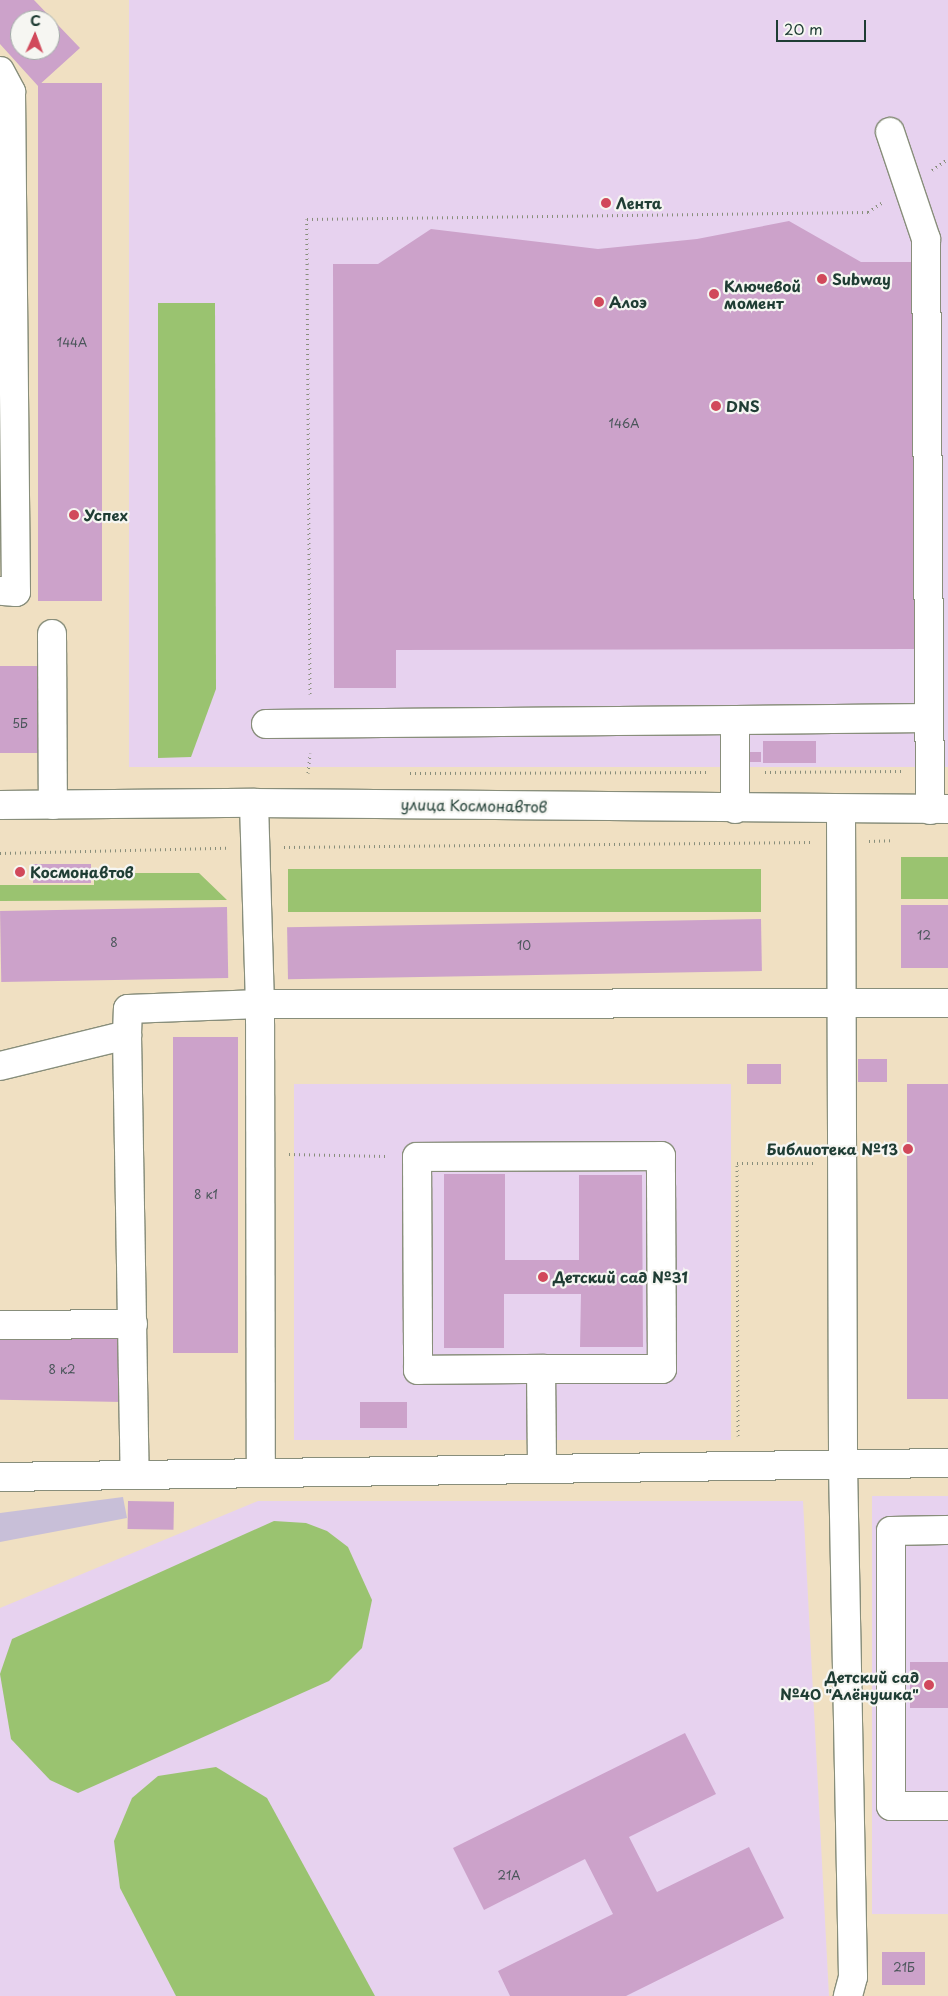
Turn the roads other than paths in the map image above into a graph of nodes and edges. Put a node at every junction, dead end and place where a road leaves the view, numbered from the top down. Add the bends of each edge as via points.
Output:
1 (0, 71) edge
2 (890, 132) dead end
3 (0, 592) edge
4 (52, 634) dead end
5 (929, 718) junction
6 (735, 720) junction
7 (266, 724) dead end
8 (254, 802) junction
9 (53, 804) junction
10 (0, 805) edge
11 (735, 809) junction
12 (939, 810) edge
13 (841, 811) junction
14 (841, 1003) junction
15 (948, 1003) edge
16 (260, 1004) junction
17 (127, 1035) junction
18 (0, 1066) edge
19 (133, 1324) junction
20 (0, 1325) edge
21 (541, 1369) junction
22 (948, 1463) edge
23 (843, 1465) junction
24 (542, 1468) junction
25 (261, 1470) junction
26 (135, 1474) junction
27 (0, 1478) edge
28 (948, 1530) edge
29 (948, 1806) edge
30 (848, 1996) edge

1 - 3 street via 11,92 16,592
2 - 5 street via 926,239
4 - 9 street
5 - 6 street
5 - 12 street via 930,772
6 - 7 street
6 - 11 street
8 - 9 street, улица Космонавтов
8 - 11 street, улица Космонавтов
8 - 16 street
9 - 10 street, улица Космонавтов
11 - 13 street, улица Космонавтов
12 - 13 street, улица Космонавтов
13 - 14 street
14 - 15 street
14 - 16 street
14 - 23 street
16 - 17 street via 128,1009
16 - 25 street
17 - 18 street
17 - 19 street
19 - 20 street
19 - 26 street
21 - 21 street via 418,1370 418,1157 661,1156 662,1369
21 - 24 street
22 - 23 street
23 - 24 street
23 - 30 street via 853,1977
24 - 25 street
25 - 26 street
26 - 27 street
28 - 29 street via 891,1530 891,1806

